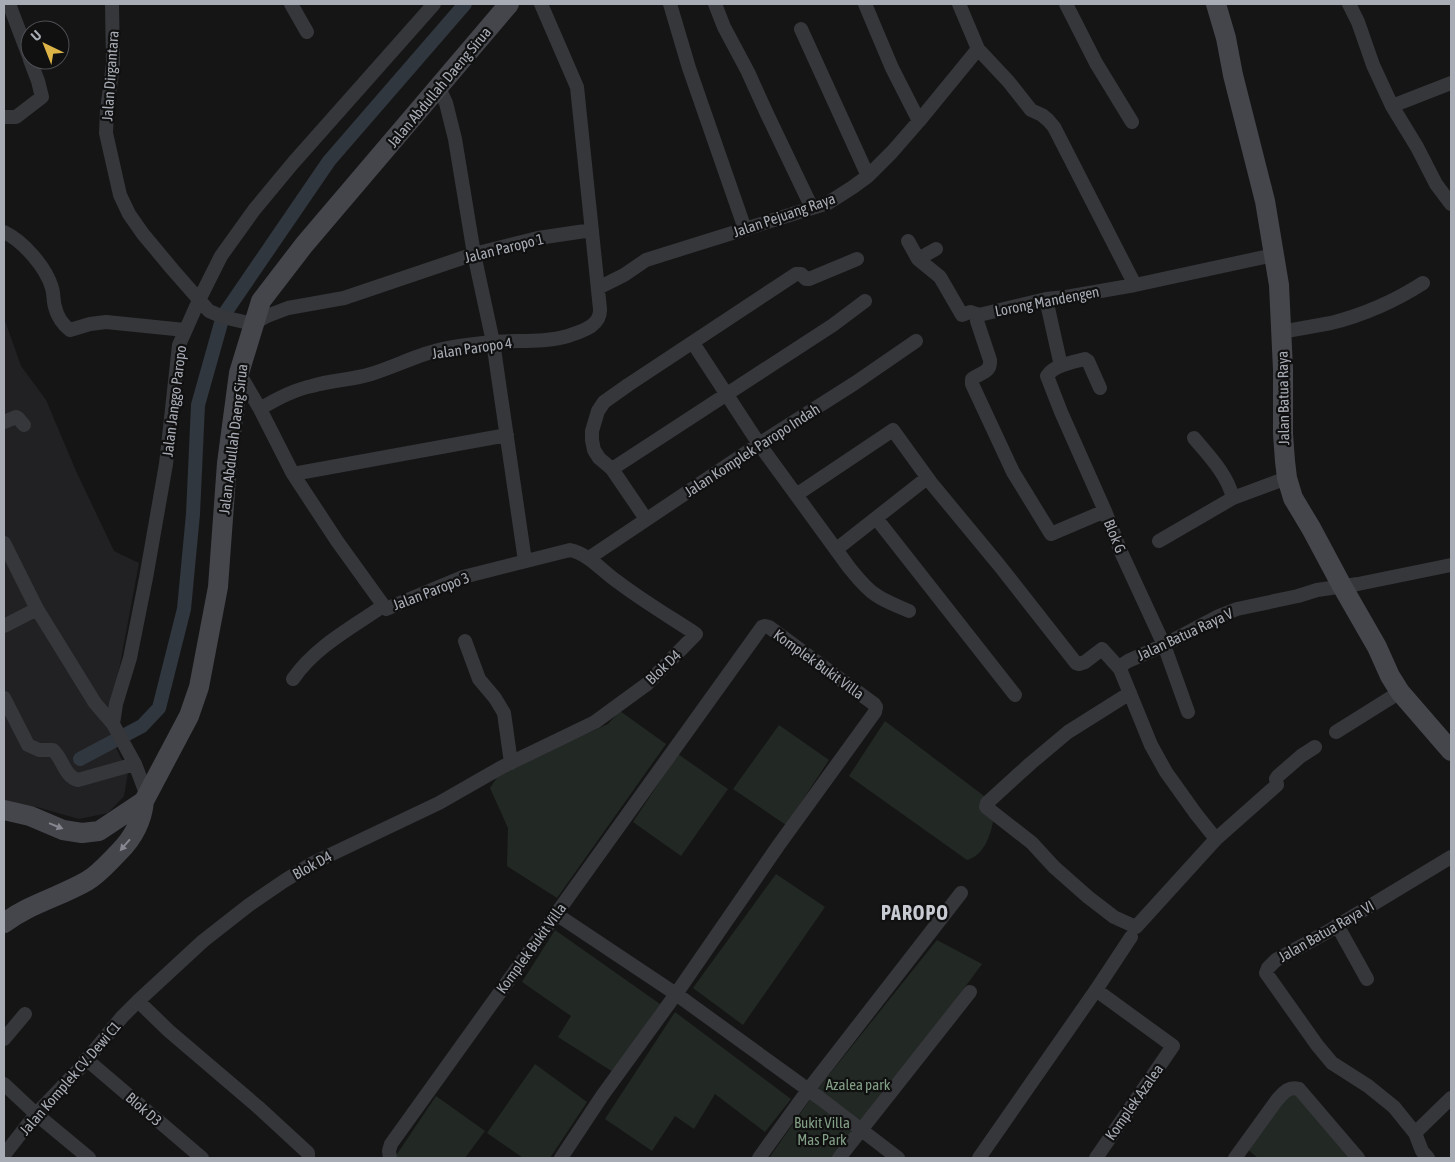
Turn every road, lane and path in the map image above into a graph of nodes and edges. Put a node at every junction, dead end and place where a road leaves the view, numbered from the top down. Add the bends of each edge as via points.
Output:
1 (9, 4) edge
2 (112, 4) edge
3 (291, 4) edge
4 (434, 4) edge
5 (509, 4) edge
6 (541, 4) edge
7 (670, 4) edge
8 (715, 4) edge
9 (865, 4) edge
10 (959, 4) edge
11 (1066, 4) edge
12 (1216, 4) edge
13 (1349, 4) edge
14 (801, 29) dead end
15 (306, 32) dead end
16 (20, 33) edge
17 (978, 48) junction
18 (34, 70) edge
19 (1451, 83) edge
20 (438, 88) junction
21 (1392, 106) junction
22 (4, 117) edge
23 (920, 121) junction
24 (1132, 122) dead end
25 (868, 176) junction
26 (1451, 204) edge
27 (812, 208) junction
28 (745, 229) junction
29 (592, 230) junction
30 (4, 232) edge
31 (908, 241) dead end
32 (936, 249) dead end
33 (474, 254) junction
34 (1274, 255) junction
35 (857, 259) dead end
36 (918, 259) junction
37 (1423, 283) dead end
38 (1134, 284) junction
39 (598, 288) junction
40 (1046, 298) junction
41 (198, 300) junction
42 (865, 301) dead end
43 (979, 315) junction
44 (253, 324) junction
45 (185, 330) junction
46 (1281, 332) junction
47 (916, 341) dead end
48 (493, 342) junction
49 (693, 342) junction
50 (1061, 366) junction
51 (239, 373) junction
52 (1100, 388) dead end
53 (726, 394) junction
54 (260, 409) junction
55 (4, 422) edge
56 (24, 426) dead end
57 (507, 435) junction
58 (1194, 438) dead end
59 (759, 444) junction
60 (612, 469) junction
61 (293, 474) junction
62 (927, 478) junction
63 (1287, 478) junction
64 (796, 495) junction
65 (1233, 498) junction
66 (1105, 511) junction
67 (876, 518) junction
68 (646, 519) junction
69 (1159, 541) dead end
70 (4, 543) edge
71 (836, 550) junction
72 (588, 558) junction
73 (525, 561) junction
74 (1451, 566) edge
75 (1342, 586) junction
76 (383, 606) junction
77 (37, 609) junction
78 (909, 611) dead end
79 (4, 626) edge
80 (696, 634) joint
81 (465, 641) dead end
82 (1164, 645) junction
83 (1120, 669) junction
84 (293, 679) dead end
85 (1400, 692) junction
86 (1130, 693) junction
87 (1015, 695) dead end
88 (4, 698) edge
89 (1188, 712) dead end
90 (114, 727) junction
91 (1336, 732) dead end
92 (1315, 746) dead end
93 (1451, 751) edge
94 (132, 758) junction
95 (511, 763) junction
96 (146, 799) junction
97 (7, 811) edge
98 (1216, 839) junction
99 (1451, 857) edge
100 (961, 893) dead end
101 (556, 914) junction
102 (4, 923) edge
103 (1338, 925) junction
104 (1131, 937) dead end
105 (1367, 979) dead end
106 (1096, 990) junction
107 (970, 992) dead end
108 (676, 994) junction
109 (138, 1001) junction
110 (25, 1014) dead end
111 (4, 1039) edge
112 (86, 1059) junction
113 (4, 1084) edge
114 (808, 1090) junction
115 (1451, 1098) edge
116 (36, 1114) junction
117 (861, 1129) junction
118 (1415, 1133) junction
119 (390, 1154) edge
120 (4, 1155) edge
121 (308, 1157) edge
122 (89, 1158) edge
123 (202, 1158) edge
124 (560, 1158) edge
125 (760, 1158) edge
126 (839, 1158) edge
127 (898, 1158) edge
128 (979, 1158) edge
129 (1096, 1158) edge
130 (1235, 1158) edge
131 (1358, 1158) edge
132 (1428, 1158) edge

1 - 16 street
2 - 41 street, Jalan Dirgantara via 114,64 106,133 120,195 143,234
3 - 15 street
4 - 41 street, Jalan Janggo Paropo via 254,210 221,256
5 - 20 main road, Jalan Abdullah Daeng Sirua
6 - 29 street via 577,87
7 - 28 street
8 - 27 street
9 - 23 street via 892,68
10 - 17 street
11 - 24 street via 1096,63
12 - 34 main road, Jalan Batua Raya via 1265,201
13 - 21 street
14 - 25 street
17 - 23 street, Jalan Pejuang Raya
17 - 38 street via 1031,110 1042,115 1054,127
18 - 22 street via 42,97 16,117
19 - 21 street
20 - 33 street via 446,104 455,139
20 - 44 main road, Jalan Abdullah Daeng Sirua via 264,295
21 - 26 street via 1436,184
23 - 25 street, Jalan Pejuang Raya
25 - 27 street, Jalan Pejuang Raya via 828,203
27 - 28 street, Jalan Pejuang Raya
28 - 39 street, Jalan Pejuang Raya via 646,260
29 - 33 street, Jalan Paropo 1 via 538,238
29 - 39 street, Jalan Paropo 4
30 - 45 street via 25,246 46,275 52,286 55,308 70,330 106,322
31 - 36 street
32 - 36 street
33 - 44 street, Jalan Paropo 1 via 344,298 288,308
33 - 48 street
34 - 38 street, Lorong Mandengen
34 - 46 main road, Jalan Batua Raya
35 - 49 street via 809,279 796,274
36 - 43 street via 940,277 962,315 970,312
37 - 46 street via 1395,300 1356,314
38 - 40 street, Lorong Mandengen via 1066,298
39 - 48 street, Jalan Paropo 4 via 600,315 592,326 549,339
40 - 43 street, Lorong Mandengen
40 - 50 street
41 - 44 street via 223,317
41 - 45 street, Jalan Janggo Paropo
42 - 53 street
43 - 66 street, Lorong Mandengen via 977,321 991,365 972,379 972,384 1013,472 1051,534
44 - 51 main road, Jalan Abdullah Daeng Sirua
45 - 90 street, Jalan Janggo Paropo via 179,345 166,464 146,578 130,658 116,704
46 - 63 main road, Jalan Batua Raya
47 - 59 street, Jalan Komplek Paropo Indah
48 - 54 street, Jalan Paropo 4 via 439,350 364,376 313,385 278,398
48 - 57 street
49 - 53 street
49 - 60 street via 604,402 592,431 594,450
50 - 52 street via 1086,360
50 - 66 street, Blok G via 1048,372 1048,380
51 - 54 street, Jalan Paropo 3
51 - 96 main road, Jalan Abdullah Daeng Sirua via 227,463 218,587 199,687 189,716
53 - 59 street
53 - 60 street
54 - 61 street, Jalan Paropo 3
55 - 56 street via 16,417
57 - 61 street
57 - 73 street
58 - 65 street via 1219,468
59 - 64 street
59 - 68 street, Jalan Komplek Paropo Indah
60 - 68 street
61 - 76 street, Jalan Paropo 3
62 - 64 street via 893,430
62 - 67 street
62 - 83 street via 1076,663 1085,662 1102,649
63 - 65 street
63 - 75 main road, Jalan Batua Raya via 1293,498
64 - 71 street
65 - 69 street
66 - 82 street, Blok G
67 - 71 street
67 - 87 street
68 - 72 street, Jalan Komplek Paropo Indah
70 - 77 street
71 - 78 street via 872,592
72 - 73 street, Jalan Paropo 3 via 570,550
72 - 80 street, Jalan Paropo 3 via 616,582
73 - 76 street, Jalan Paropo 3 via 463,577 386,609
74 - 75 street, Jalan Batua Raya V
75 - 82 street, Jalan Batua Raya V via 1237,609
75 - 85 main road, Jalan Batua Raya
76 - 84 street via 322,648 302,665
77 - 79 street
77 - 90 street via 95,703
80 - 95 street, Blok D4 via 647,684 606,715
81 - 95 street via 479,679 504,713
82 - 83 street, Jalan Batua Raya V via 1128,661
82 - 89 street, Blok G
83 - 86 street
85 - 91 street
85 - 93 main road, Jalan Batua Raya
86 - 98 street via 1166,772
86 - 98 street via 1068,732 986,807 1032,843 1088,897 1114,917 1136,927
88 - 94 street via 28,744 39,750 53,750 72,778 78,780
90 - 94 street
92 - 98 street via 1278,776 1276,785
94 - 96 street
95 - 109 street, Blok D4 via 439,803 292,876 203,941
97 -> 96 main road via 82,833 99,831
96 -> 102 main road via 132,837 107,865 89,880 25,909
99 - 103 street, Jalan Batua Raya VI
100 - 114 street
101 - 108 street
101 - 108 street, Komplek Bukit Villa via 762,627 769,627 874,704 876,709
101 - 119 street, Komplek Bukit Villa via 391,1144
103 - 105 street
103 - 118 street, Jalan Batua Raya VI via 1276,960 1266,973 1332,1063 1394,1106
104 - 106 street
106 - 128 street
106 - 129 street, Komplek Azalea via 1173,1046
107 - 117 street
108 - 114 street
108 - 124 street, Komplek Bukit Villa
109 - 112 street, Jalan Komplek CV. Dewi C1
109 - 121 street via 258,1107 308,1153
110 - 111 street
112 - 116 street, Jalan Komplek CV. Dewi C1
112 - 123 street, Blok D3
113 - 116 street
114 - 117 street
114 - 125 street
115 - 118 street
116 - 120 street, Jalan Komplek CV. Dewi C1
116 - 122 street
117 - 126 street
117 - 127 street
118 - 132 street
130 - 131 street via 1277,1100 1290,1088 1295,1088 1300,1089

